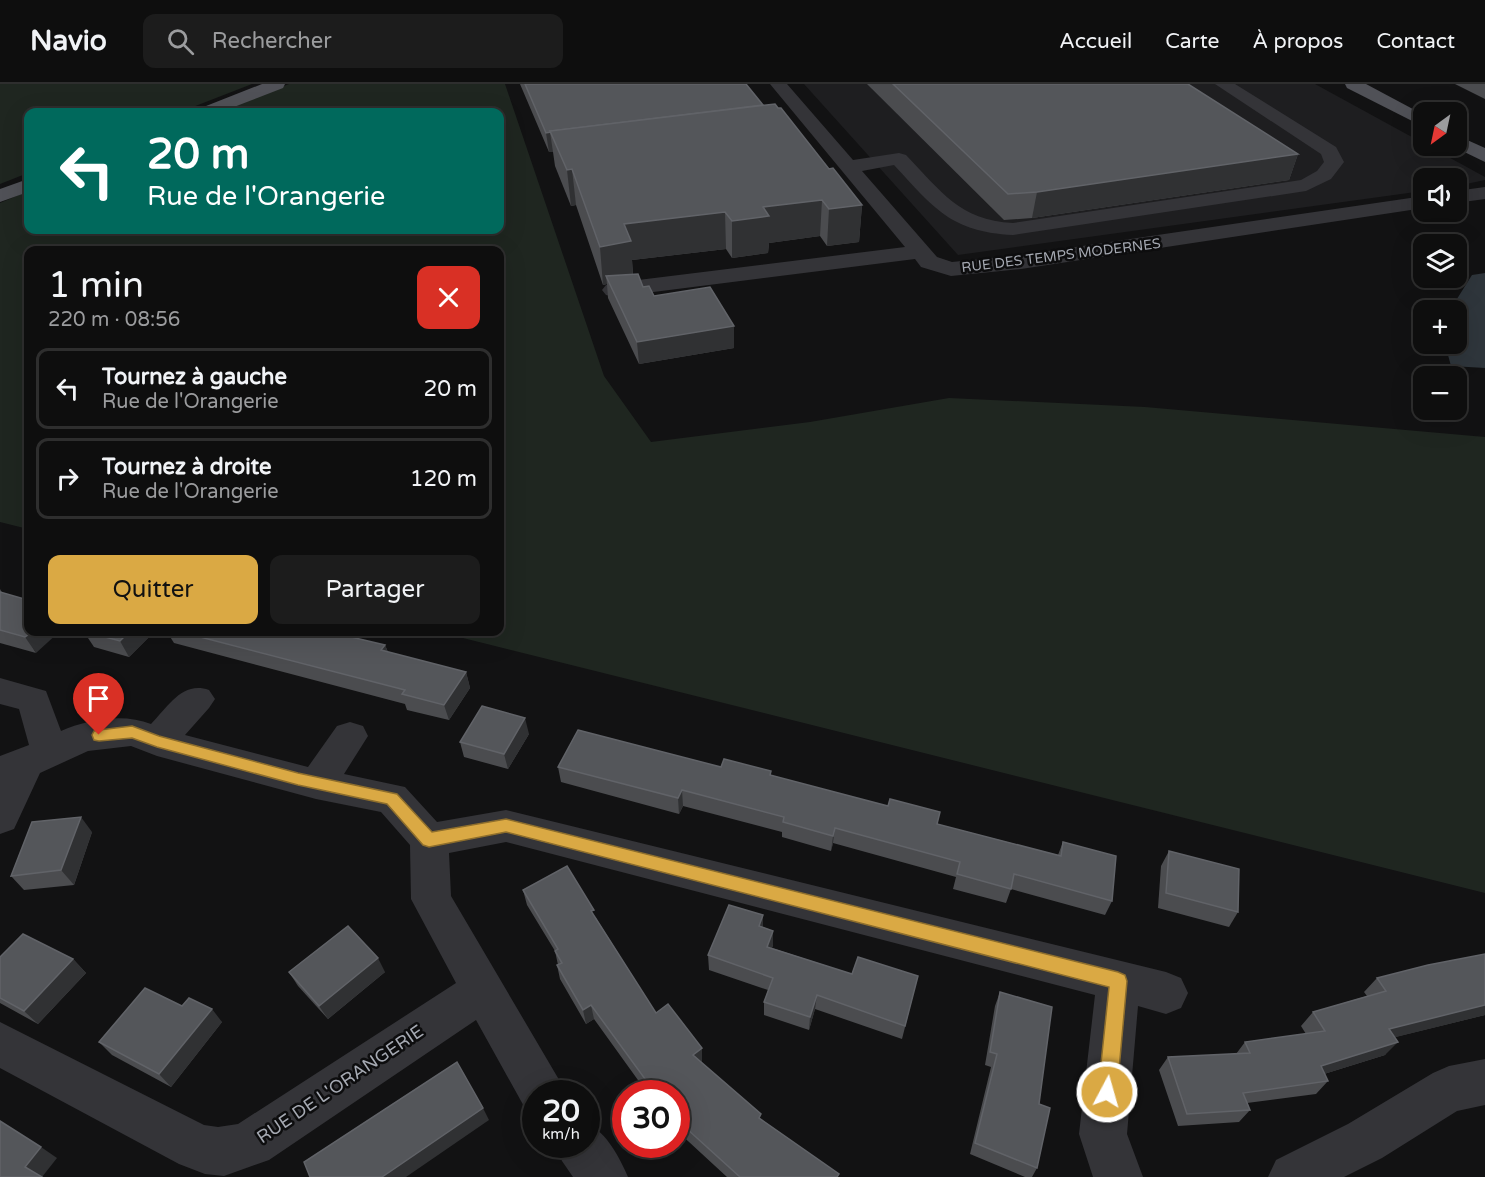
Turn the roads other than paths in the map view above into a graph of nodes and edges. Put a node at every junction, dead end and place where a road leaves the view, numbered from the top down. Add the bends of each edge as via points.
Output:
1 (277, 84) edge
2 (778, 84) edge
3 (1223, 84) edge
4 (1353, 84) edge
5 (1387, 84) edge
6 (1413, 104) edge
7 (217, 108) edge
8 (1413, 109) edge
9 (1467, 127) edge
10 (1485, 136) edge
11 (1467, 146) edge
12 (1485, 156) edge
13 (848, 167) junction
14 (24, 187) edge
15 (1485, 193) edge
16 (1467, 195) edge
17 (0, 196) edge
18 (1413, 204) edge
19 (920, 252) junction
20 (1021, 262) junction
21 (1039, 280) dead end
22 (614, 290) edge
23 (0, 692) edge
24 (197, 699) dead end
25 (350, 736) dead end
26 (157, 741) junction
27 (25, 761) edge
28 (316, 784) junction
29 (0, 818) edge
30 (429, 840) junction
31 (1118, 981) junction
32 (482, 991) junction
33 (1166, 993) dead end
34 (0, 1044) edge
35 (534, 1080) edge
36 (1485, 1082) edge
37 (589, 1158) edge
38 (603, 1177) edge
39 (1118, 1177) edge
40 (1293, 1177) edge

1 - 7 main road
2 - 13 street, RUE DES TEMPS MODERNES via 803,127
3 - 13 street via 1329,151 1334,162 1324,175 1306,185 1025,228 993,229 954,215 899,159
4 - 8 main road
5 - 6 main road
9 - 10 main road
11 - 12 main road
13 - 19 street, RUE DES TEMPS MODERNES
14 - 17 main road
15 - 16 street
18 - 20 street, RUE DES TEMPS MODERNES
19 - 20 street, RUE DES TEMPS MODERNES via 929,262 951,269
19 - 22 street
20 - 21 street
23 - 27 street via 34,700
24 - 26 street
25 - 28 street
26 - 27 street via 132,732 83,737
26 - 28 street
27 - 29 street
28 - 30 street via 392,798
30 - 31 street via 506,825
30 - 32 street via 431,899
31 - 33 street
31 - 39 street via 1103,1134
32 - 34 street, RUE DE L'ORANGERIE via 252,1143 227,1153 196,1147
32 - 35 street
36 - 40 street via 1449,1089 1365,1141
37 - 38 street

